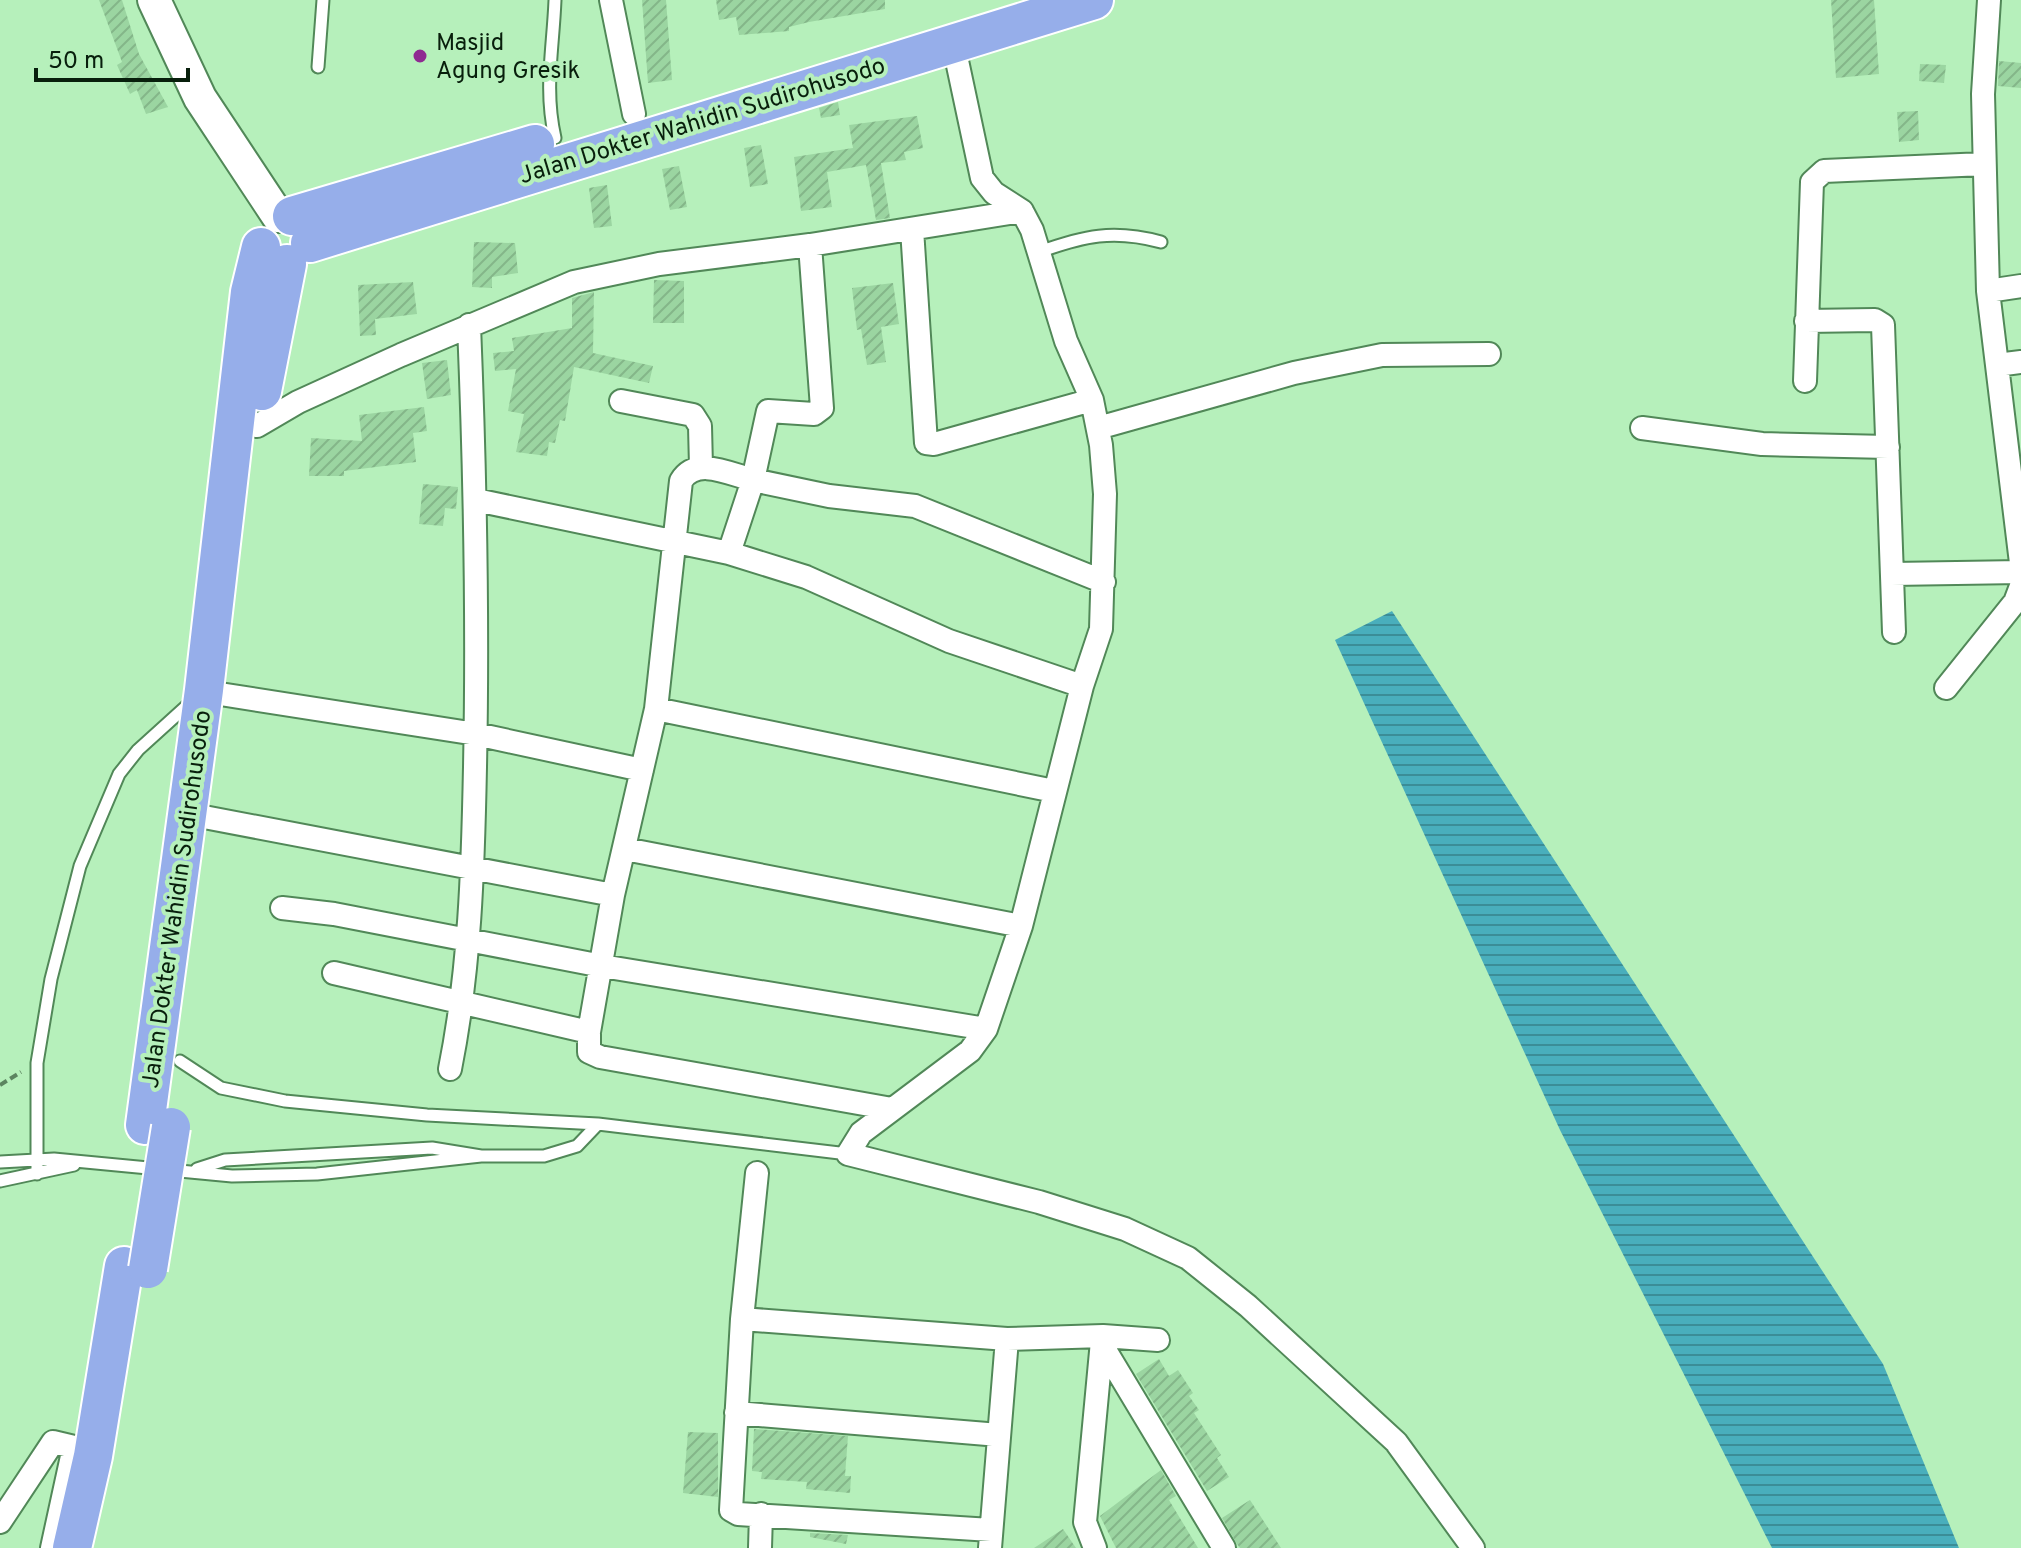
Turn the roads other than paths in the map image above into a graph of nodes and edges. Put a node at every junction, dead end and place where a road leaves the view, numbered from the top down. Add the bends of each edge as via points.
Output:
1 (154, 0) edge
2 (323, 0) edge
3 (555, 0) edge
4 (611, 0) edge
5 (1015, 0) edge
6 (1094, 0) edge
7 (1989, 0) edge
8 (953, 42) junction
9 (318, 67) dead end
10 (634, 114) junction
11 (555, 138) junction
12 (1984, 164) junction
13 (1022, 211) junction
14 (912, 229) junction
15 (282, 236) junction
16 (1161, 242) dead end
17 (810, 245) junction
18 (1039, 252) junction
19 (2021, 286) edge
20 (1988, 291) junction
21 (1806, 321) junction
22 (469, 325) junction
23 (1489, 354) dead end
24 (2021, 362) edge
25 (1997, 365) junction
26 (1805, 381) dead end
27 (1092, 400) junction
28 (621, 401) dead end
29 (257, 426) junction
30 (1098, 428) junction
31 (1642, 428) dead end
32 (1888, 447) junction
33 (701, 467) junction
34 (753, 480) junction
35 (2016, 481) edge
36 (476, 500) junction
37 (675, 540) junction
38 (729, 553) junction
39 (2021, 563) edge
40 (2021, 572) edge
41 (1892, 574) junction
42 (1104, 582) junction
43 (2021, 586) edge
44 (1894, 632) dead end
45 (1082, 686) junction
46 (1946, 688) dead end
47 (212, 692) junction
48 (656, 709) junction
49 (476, 734) junction
50 (642, 770) junction
51 (1054, 791) junction
52 (204, 817) junction
53 (625, 849) junction
54 (473, 866) junction
55 (613, 895) junction
56 (282, 908) dead end
57 (1021, 926) junction
58 (468, 941) junction
59 (602, 966) junction
60 (334, 973) dead end
61 (464, 1003) junction
62 (986, 1029) junction
63 (589, 1032) junction
64 (180, 1061) junction
65 (450, 1069) dead end
66 (892, 1109) junction
67 (598, 1124) junction
68 (158, 1126) junction
69 (848, 1154) junction
70 (481, 1156) junction
71 (34, 1158) junction
72 (0, 1162) edge
73 (82, 1162) junction
74 (192, 1170) junction
75 (757, 1173) dead end
76 (37, 1174) junction
77 (0, 1181) edge
78 (136, 1267) junction
79 (742, 1319) junction
80 (1007, 1339) junction
81 (1102, 1340) junction
82 (1158, 1340) dead end
83 (736, 1413) junction
84 (999, 1435) junction
85 (84, 1453) junction
86 (761, 1514) junction
87 (0, 1522) edge
88 (991, 1539) edge
89 (52, 1548) edge
90 (72, 1548) edge
91 (97, 1548) edge
92 (760, 1548) edge
93 (1095, 1548) edge
94 (1224, 1548) edge
95 (1473, 1548) edge

1 - 15 main road via 200,98 216,158
2 - 9 lane
3 - 11 lane via 547,78
4 - 10 street
5 - 10 highway, Jalan Dokter Wahidin Sudirohusodo
6 - 8 highway, Jalan Dokter Wahidin Sudirohusodo
7 - 12 street
8 - 13 street via 982,178
8 - 15 highway, Jalan Dokter Wahidin Sudirohusodo
10 - 11 highway, Jalan Dokter Wahidin Sudirohusodo
11 - 15 highway, Jalan Dokter Wahidin Sudirohusodo
12 - 20 street
12 - 21 street via 1817,175 1812,182
13 - 14 street
13 - 18 street
14 - 17 street
14 - 27 street via 926,443
15 - 29 highway, Jalan Dokter Wahidin Sudirohusodo
15 - 47 highway, Jalan Dokter Wahidin Sudirohusodo via 250,292
16 - 18 lane via 1109,234
17 - 22 street via 614,272 574,282
17 - 34 street via 822,408 814,414 768,411
18 - 27 street via 1066,341
19 - 20 street
20 - 25 street
21 - 26 street
21 - 32 street via 1881,322
22 - 29 street via 298,402
22 - 36 street
23 - 30 street via 1382,355 1294,373
24 - 25 street
25 - 35 street
27 - 30 street
28 - 33 street via 693,415 700,426
29 - 47 highway, Jalan Dokter Wahidin Sudirohusodo
30 - 42 street via 1105,494
31 - 32 street via 1762,444
32 - 41 street
33 - 34 street
33 - 37 street via 686,472 681,481
34 - 38 street
34 - 42 street via 915,506
35 - 39 street
36 - 37 street
36 - 49 street
37 - 38 street
37 - 48 street
38 - 45 street via 806,577 949,641
40 - 41 street
41 - 44 street
42 - 45 street via 1101,629
43 - 46 street via 2015,602
45 - 51 street
47 - 49 street
47 - 52 highway, Jalan Dokter Wahidin Sudirohusodo
47 - 68 highway, Jalan Dokter Wahidin Sudirohusodo
47 - 71 lane via 138,750 119,774 80,866 60,937 37,1063
48 - 50 street
48 - 51 street
49 - 50 street
49 - 54 street
50 - 53 street
51 - 57 street
52 - 54 street
52 - 64 highway, Jalan Dokter Wahidin Sudirohusodo
53 - 55 street
53 - 57 street
54 - 55 street
54 - 58 street
55 - 59 street
56 - 58 street
57 - 62 street
58 - 59 street
58 - 61 street
59 - 62 street
59 - 63 street
60 - 61 street
61 - 63 street
61 - 65 street
62 - 66 street via 970,1051
63 - 66 street via 589,1052 600,1057
64 - 67 lane via 221,1088 285,1101
64 - 68 highway, Jalan Dokter Wahidin Sudirohusodo
66 - 69 street via 861,1133
67 - 69 lane
67 - 70 lane via 577,1146 561,1153
68 - 78 highway, Jalan Dokter Wahidin Sudirohusodo
69 - 95 street via 1068,1211 1125,1229 1188,1258 1396,1442
70 - 74 lane via 317,1174 232,1176
70 - 74 lane via 432,1148 316,1152 225,1160
71 - 72 lane
71 - 73 lane
71 - 76 lane
73 - 74 lane
73 - 76 lane
75 - 79 street
76 - 77 lane
78 - 85 highway, Jalan Dokter Wahidin Sudirohusodo
78 - 91 highway, Jalan Dokter Wahidin Sudirohusodo
79 - 80 street
79 - 83 street
80 - 81 street
80 - 84 street
81 - 82 street
81 - 93 street via 1085,1522
81 - 94 street
83 - 84 street
83 - 86 street via 730,1507 734,1513
84 - 88 street
85 - 87 street via 55,1440
85 - 89 street
85 - 90 highway, Jalan Dokter Wahidin Sudirohusodo
86 - 88 street
86 - 92 street

